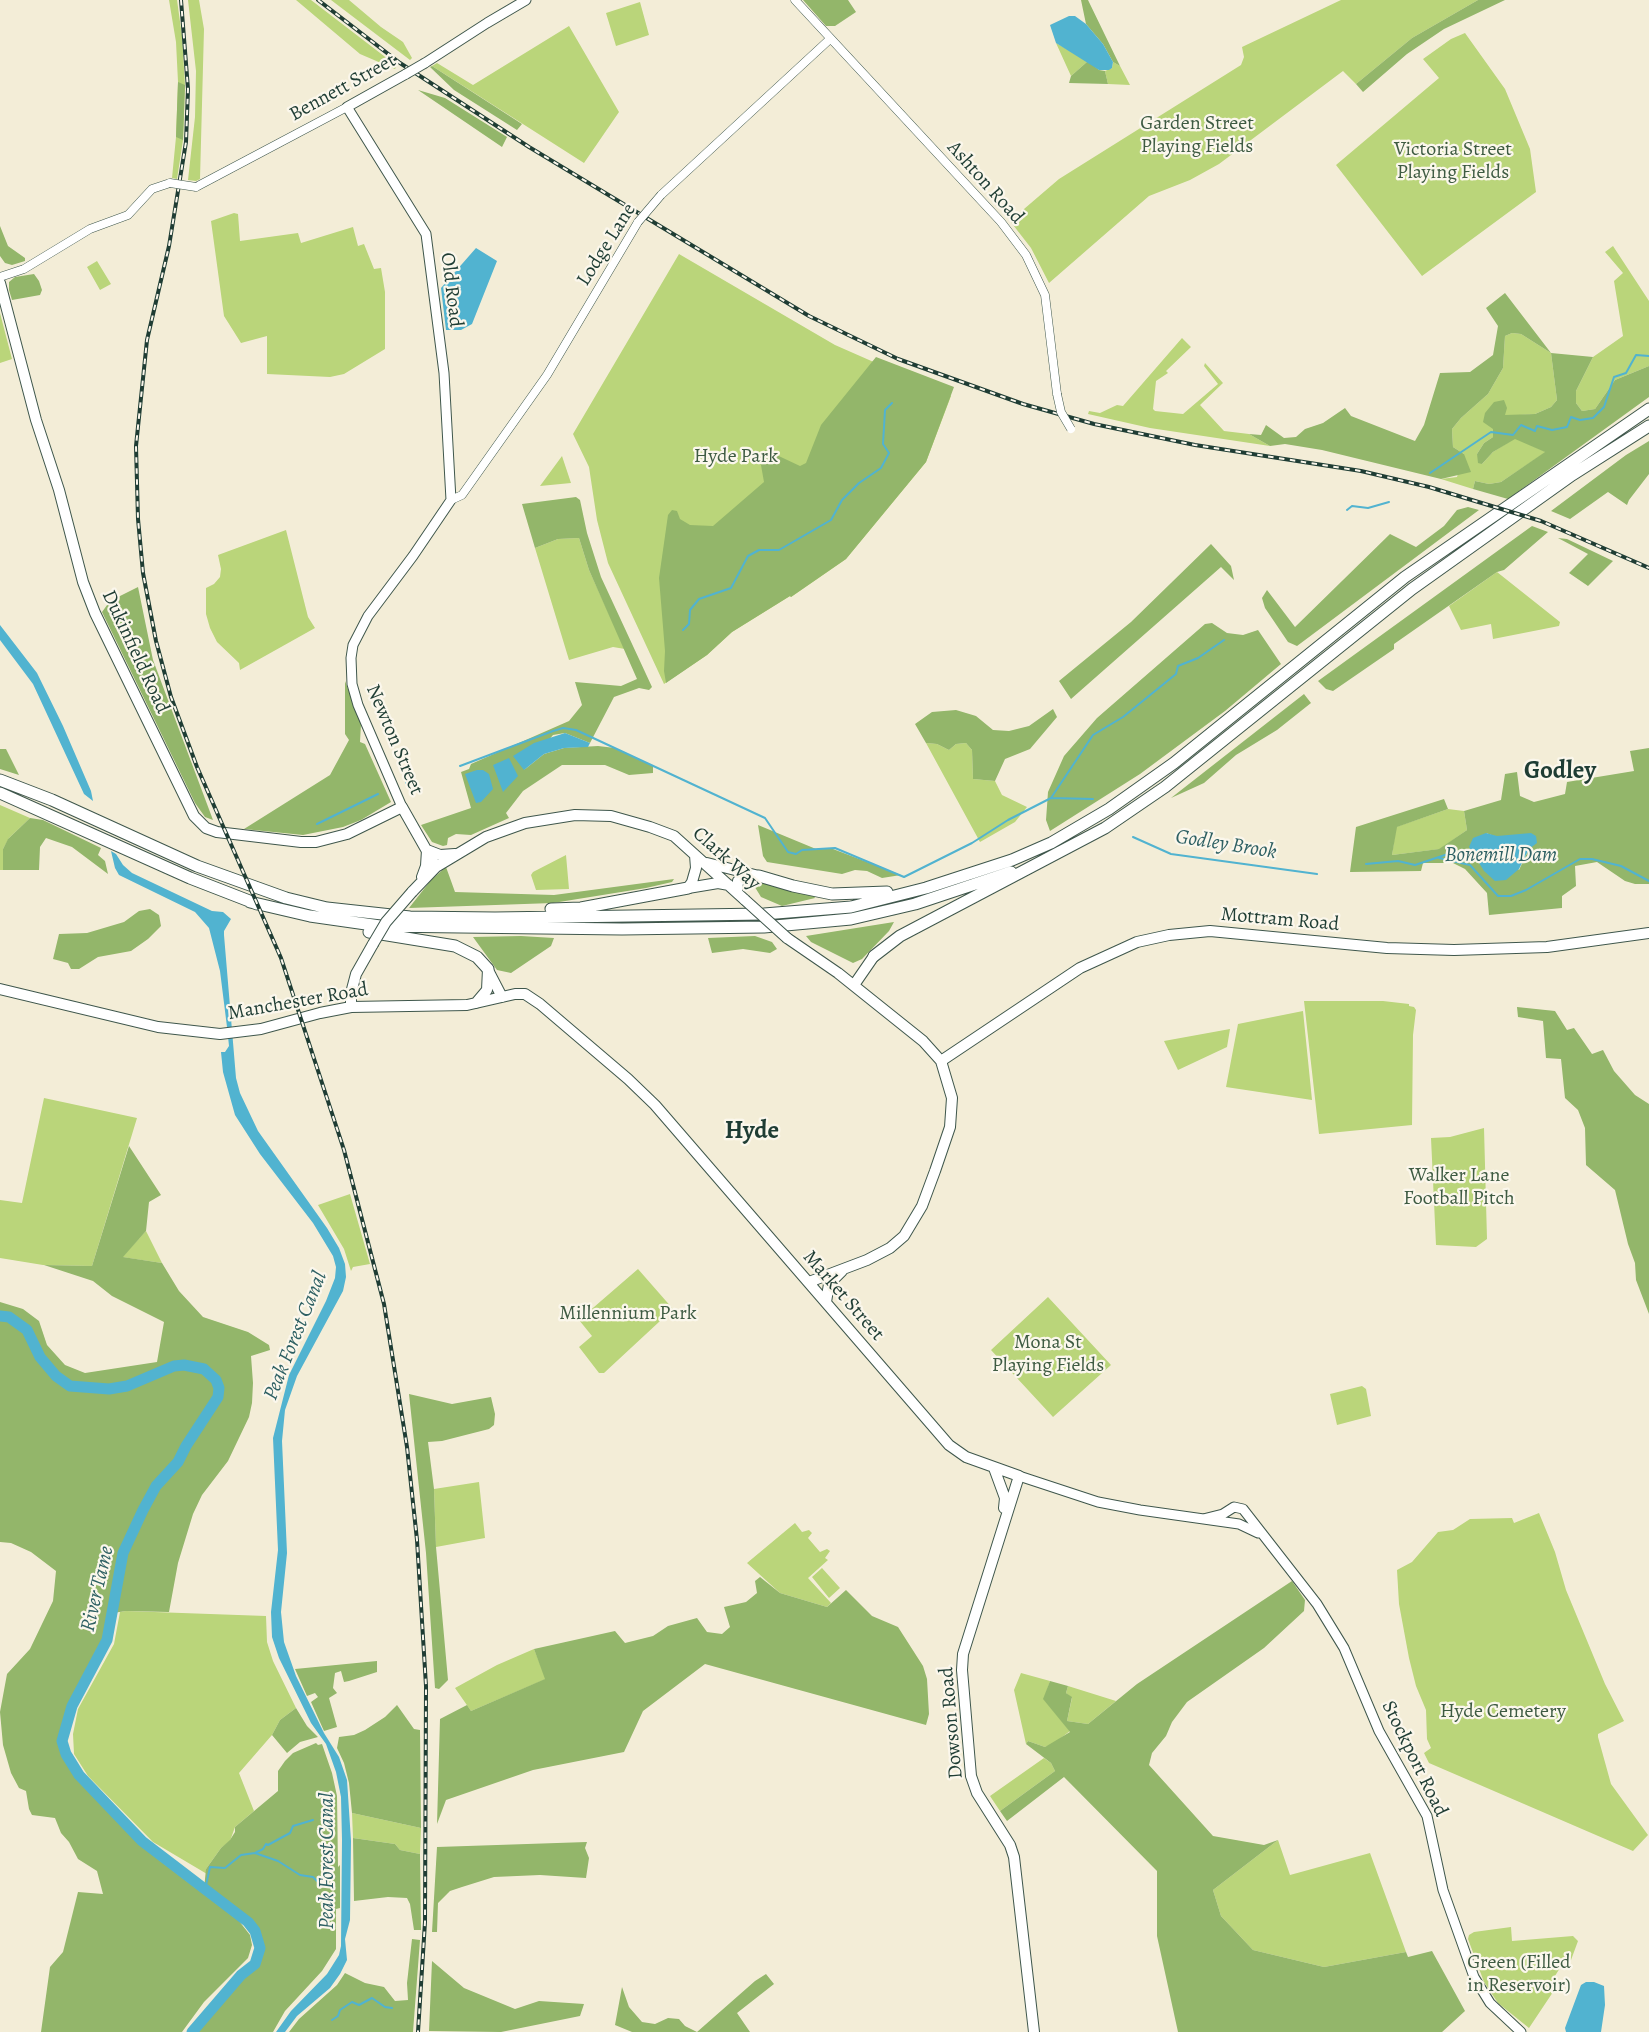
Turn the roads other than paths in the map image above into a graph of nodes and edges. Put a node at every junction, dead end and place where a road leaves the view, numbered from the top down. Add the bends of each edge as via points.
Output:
1 (526, 0) edge
2 (794, 0) edge
3 (830, 39) junction
4 (347, 107) junction
5 (0, 277) edge
6 (0, 283) edge
7 (1649, 409) edge
8 (1649, 426) edge
9 (1071, 429) dead end
10 (451, 500) junction
11 (0, 780) edge
12 (0, 792) edge
13 (402, 807) junction
14 (427, 850) junction
15 (456, 854) junction
16 (700, 859) junction
17 (1044, 861) junction
18 (436, 866) junction
19 (758, 876) junction
20 (419, 882) junction
21 (729, 885) junction
22 (688, 888) junction
23 (926, 888) junction
24 (741, 896) junction
25 (250, 902) junction
26 (327, 908) junction
27 (1649, 933) edge
28 (874, 956) joint
29 (488, 969) junction
30 (854, 985) junction
31 (0, 989) edge
32 (515, 994) joint
33 (502, 997) junction
34 (476, 1003) junction
35 (351, 1007) junction
36 (941, 1061) junction
37 (846, 1267) junction
38 (809, 1282) junction
39 (826, 1302) junction
40 (994, 1468) junction
41 (1016, 1476) junction
42 (1005, 1498) junction
43 (1230, 1511) junction
44 (1245, 1512) junction
45 (1202, 1519) junction
46 (1237, 1523) junction
47 (1002, 1524) junction
48 (1264, 1537) junction
49 (1034, 2032) edge
50 (1521, 2032) edge

1 - 4 main road, Bennett Street, bridge
2 - 3 street, Ashton Road
3 - 9 street, Ashton Road, bridge via 1001,222 1026,255 1044,295 1057,394 1061,412
3 - 10 street, Lodge Lane, bridge via 661,195 638,222 547,375 462,495
4 - 5 street, Bennett Street, bridge via 196,188 170,183 152,189 128,215 90,229 24,268
4 - 10 main road, Old Road via 426,234 444,373
6 - 13 main road, Dukinfield Road via 83,582 194,816 206,828 217,832 301,842 347,834
7 - 23 highway via 1405,577 1174,763 1109,809 1051,843 1012,860
8 - 17 highway via 1572,475 1412,589 1165,787 1105,828
10 - 13 main road, Newton Street via 368,616 353,645 350,671 358,705
11 - 26 highway via 197,866 286,898
12 - 25 highway
13 - 14 main road, Newton Street
14 - 15 main road via 440,855
14 - 18 main road, Newton Street
14 - 20 main road via 425,871
15 - 16 main road, Clark Way via 486,837 525,822 575,815 611,816 650,827 680,840
15 - 18 main road, Clark Way
16 - 19 main road
16 - 21 main road, Clark Way
16 - 22 main road
17 - 25 highway via 915,904 851,919 764,927 380,926 310,916
17 - 28 highway via 900,936
18 - 20 main road, Clark Way
19 - 23 highway via 844,895
19 - 24 main road via 738,881
20 - 35 main road, Clark Way, bridge via 386,922 356,974
21 - 22 main road via 718,883
21 - 24 main road, Clark Way
22 - 26 highway via 581,908 414,912
23 - 26 highway via 851,907 764,914 455,918 370,914
24 - 30 main road, Clark Way, bridge via 787,938
25 - 29 highway via 297,919 454,946 477,956
27 - 36 main road, Mottram Road via 1547,947 1454,950 1387,948 1210,931 1169,935 1137,942 1080,968
28 - 30 main road
29 - 33 main road
29 - 34 main road via 487,990
30 - 36 main road, Clark Way via 923,1041
31 - 35 main road, Manchester Road via 158,1027 220,1034 241,1033
32 - 33 main road, Manchester Road
32 - 38 main road, Market Street via 527,994 540,1004 655,1105
33 - 34 main road, Manchester Road
34 - 35 main road, Manchester Road
36 - 37 main road via 950,1090 952,1113 922,1206 914,1223 898,1241 867,1260
37 - 38 main road
37 - 39 main road via 829,1284
38 - 39 main road, Market Street
39 - 40 main road, Market Street via 949,1445 966,1457
40 - 41 main road, Market Street
40 - 42 main road, Dowson Road
41 - 42 main road via 1010,1479
41 - 45 main road, Market Street via 1098,1502
41 - 47 main road, Dowson Road
42 - 47 main road, Dowson Road
43 - 44 main road via 1239,1507
43 - 45 main road, Market Street
43 - 46 main road via 1230,1518
44 - 46 main road via 1245,1519
44 - 48 main road, Stockport Road
45 - 46 main road, Market Street
46 - 48 main road, Stockport Road
47 - 49 main road, Dowson Road via 963,1654 962,1670 971,1776 977,1794 999,1826 1014,1857
48 - 50 main road, Stockport Road via 1299,1579 1344,1648 1379,1731 1427,1816 1443,1890 1474,1977 1490,2003

